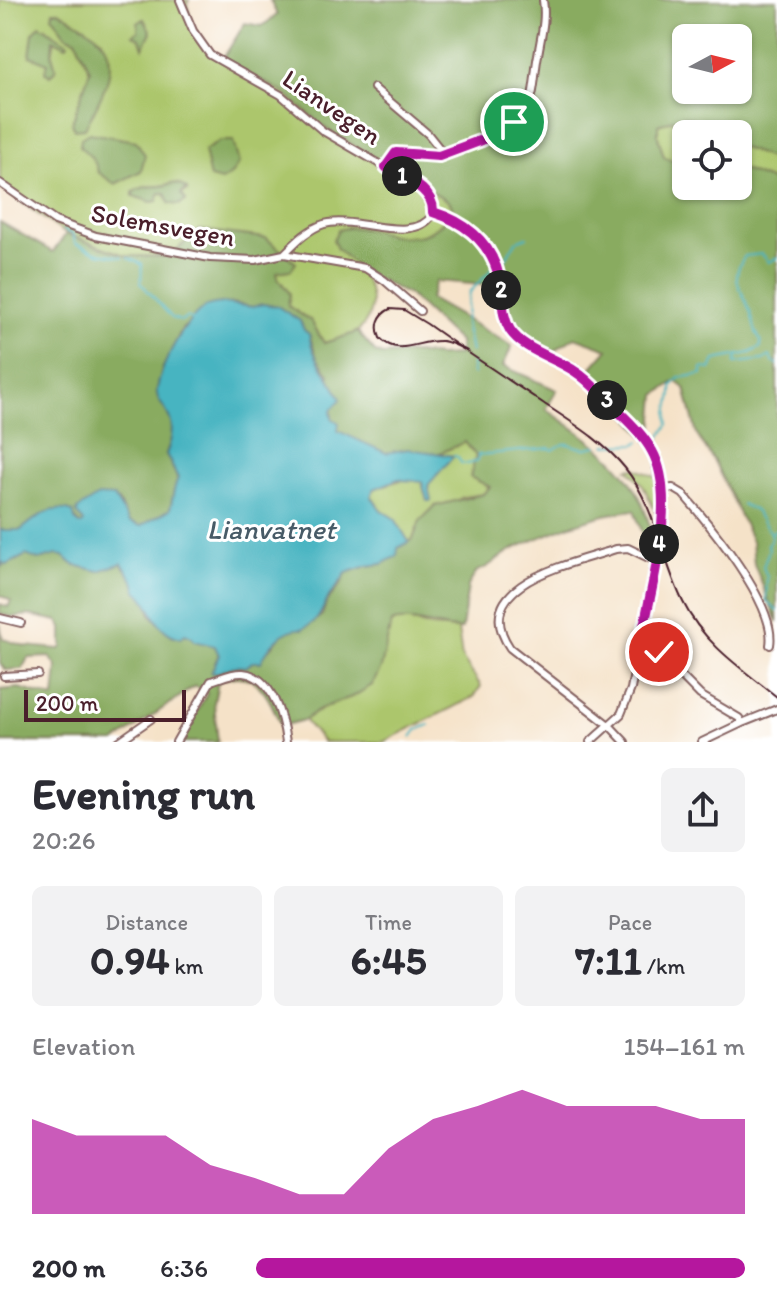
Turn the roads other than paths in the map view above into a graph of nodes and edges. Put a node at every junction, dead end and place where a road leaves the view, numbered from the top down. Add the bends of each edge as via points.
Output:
1 (180, 0) edge
2 (543, 0) edge
3 (374, 88) dead end
4 (444, 154) junction
5 (386, 167) junction
6 (0, 183) edge
7 (433, 212) junction
8 (284, 254) junction
9 (420, 311) dead end
10 (661, 489) junction
11 (655, 561) junction
12 (0, 618) edge
13 (21, 623) dead end
14 (642, 636) junction
15 (770, 645) dead end
16 (38, 674) dead end
17 (1, 676) edge
18 (777, 709) edge
19 (151, 719) dead end
20 (742, 723) junction
21 (610, 726) junction
22 (118, 742) edge
23 (176, 742) edge
24 (286, 742) edge
25 (590, 742) edge
26 (625, 742) edge
27 (702, 742) edge

1 - 5 street, Lianvegen via 210,55 281,95 323,131
2 - 4 street via 544,28 524,113 500,132
3 - 4 street
4 - 5 street via 401,152
5 - 7 street, Lianvegen via 425,192
6 - 8 street, Solemsvegen via 43,214 84,233 210,258 255,260
7 - 8 street via 424,225 410,229 327,223
7 - 10 street, Lianvegen via 479,237 499,274 504,318 511,331 579,373 637,430 653,452
8 - 9 street, Solemsvegen via 365,268
10 - 11 street, Lianvegen via 663,521
10 - 15 street via 683,494 748,576 769,619
11 - 14 street, Lianvegen
11 - 21 street via 628,548 616,549 530,578 510,594 502,609 501,630 510,648
12 - 13 street
14 - 20 street via 700,695
14 - 21 street, Lianvegen via 627,701
16 - 17 street
18 - 20 street
19 - 22 street
20 - 27 street
21 - 25 street
21 - 26 street
23 - 24 street via 211,681 242,673 259,681 276,704

